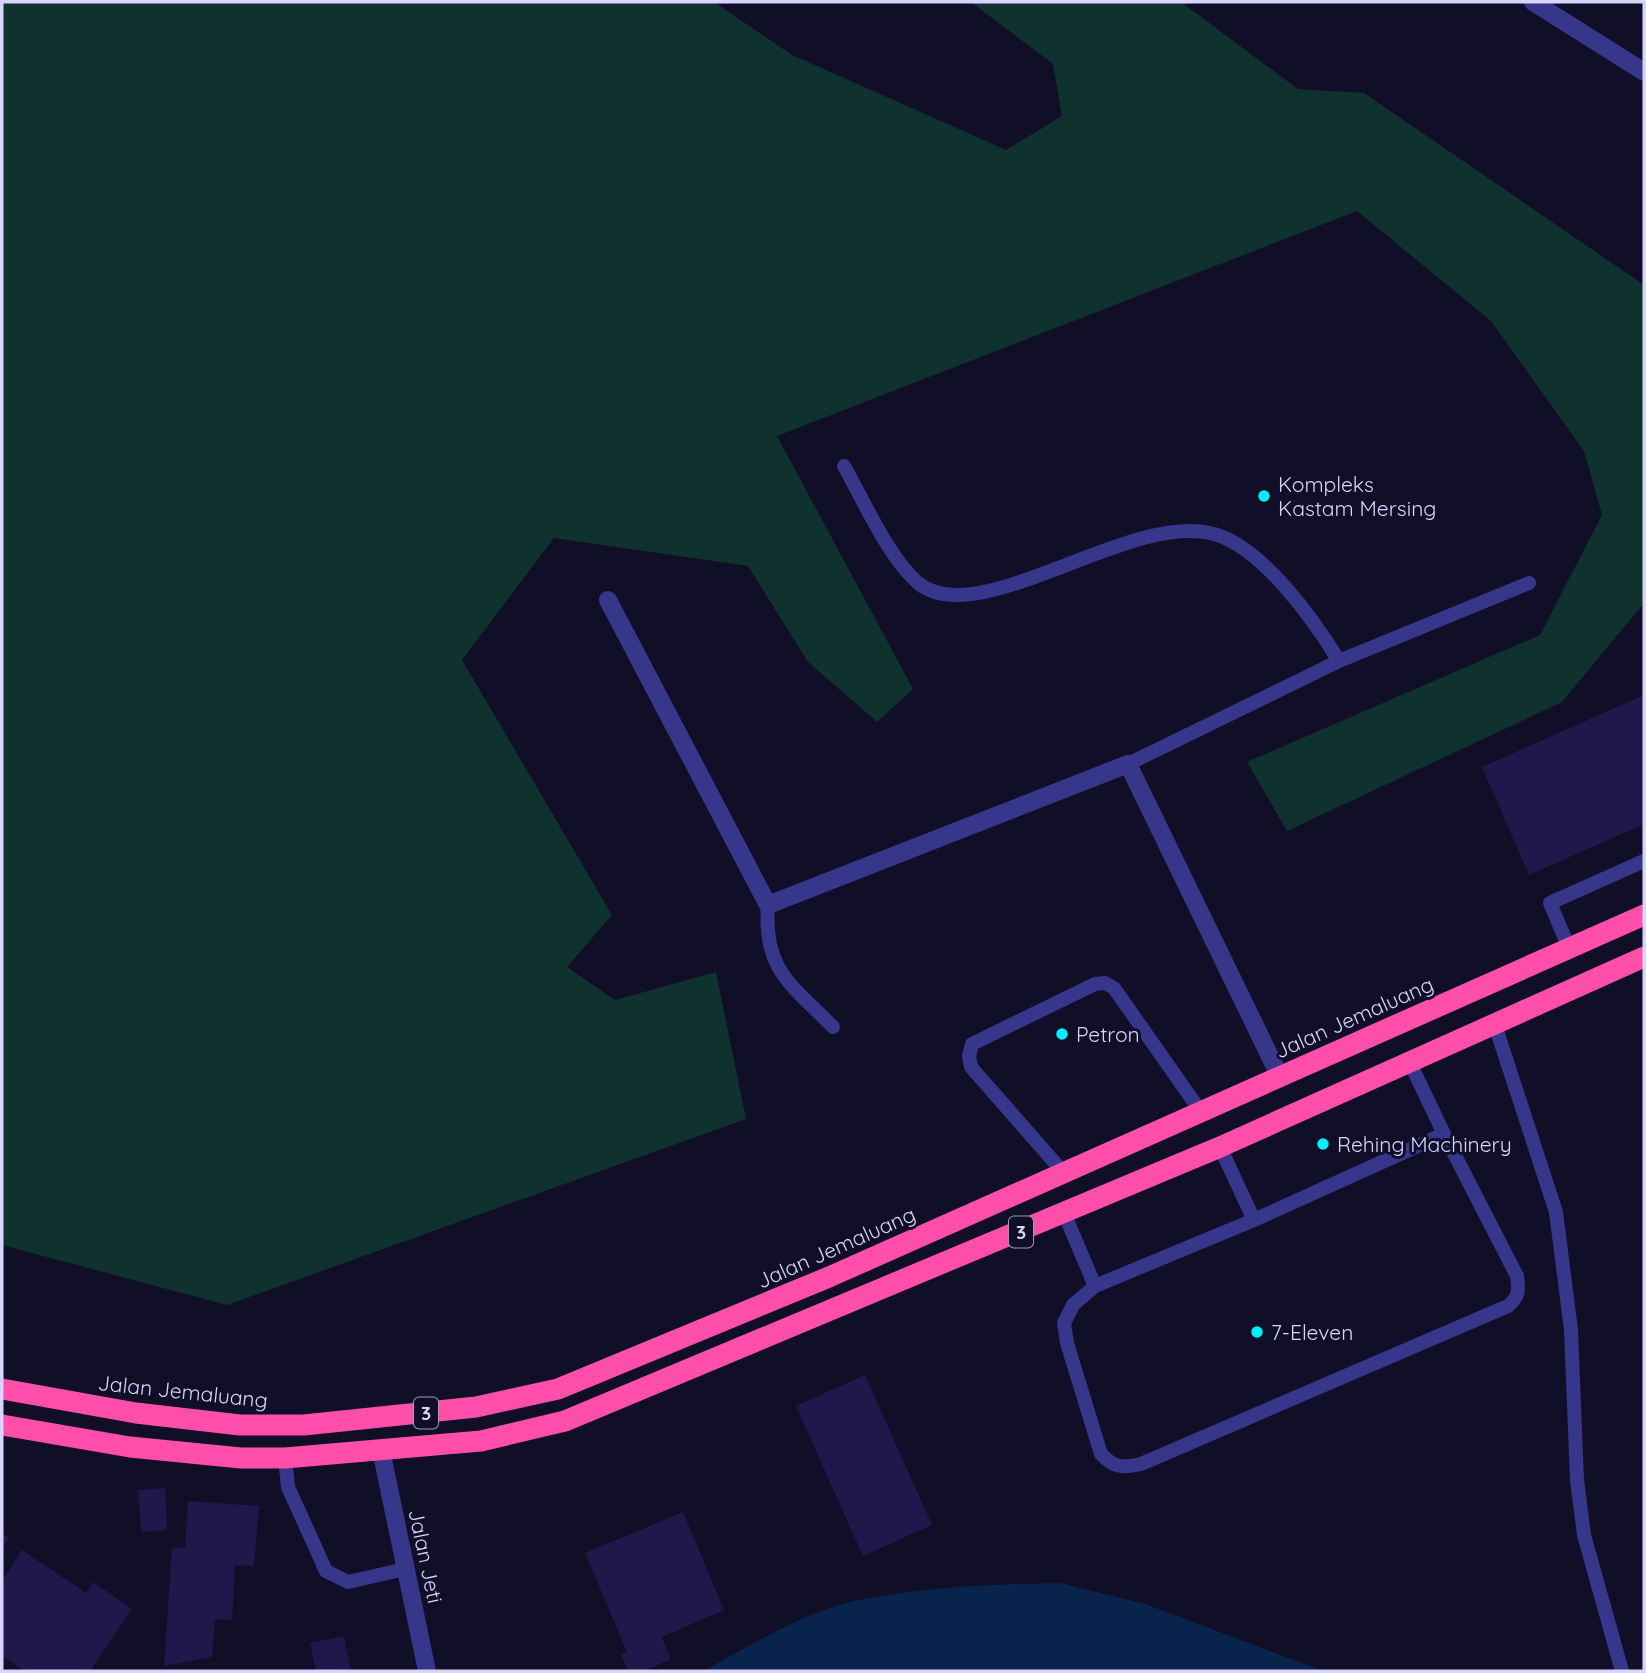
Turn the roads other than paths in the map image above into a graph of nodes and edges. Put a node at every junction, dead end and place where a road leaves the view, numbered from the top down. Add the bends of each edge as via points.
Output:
1 (1533, 2) edge
2 (1644, 72) edge
3 (844, 466) dead end
4 (1529, 583) dead end
5 (608, 600) dead end
6 (1339, 661) junction
7 (1129, 764) junction
8 (1644, 861) edge
9 (768, 905) junction
10 (1644, 915) edge
11 (1569, 948) junction
12 (1644, 957) edge
13 (1494, 1025) junction
14 (832, 1027) dead end
15 (1410, 1063) junction
16 (1280, 1077) junction
17 (1201, 1112) junction
18 (1444, 1134) junction
19 (1220, 1147) junction
20 (1063, 1172) junction
21 (1064, 1213) junction
22 (1254, 1220) junction
23 (1096, 1286) junction
24 (2, 1389) edge
25 (2, 1424) edge
26 (381, 1450) junction
27 (285, 1458) junction
28 (405, 1569) junction
29 (427, 1671) edge
30 (1622, 1671) edge

1 - 2 street
3 - 6 lane via 900,563 919,584 943,594 996,590 1134,540 1191,529 1216,534 1240,548 1294,593
4 - 6 lane
5 - 9 street
6 - 7 lane
7 - 9 street
7 - 16 street
8 - 11 lane via 1550,903
9 - 14 lane via 770,954 781,974
10 - 11 highway, Jalan Jemaluang / 3
11 - 16 highway, Jalan Jemaluang / 3
12 - 13 highway, 3
13 - 15 highway, 3
13 - 30 lane via 1556,1212 1571,1330 1577,1480 1584,1535
15 - 18 lane
15 - 19 highway, 3
16 - 17 highway, Jalan Jemaluang / 3
17 - 20 highway, Jalan Jemaluang / 3
17 - 20 lane via 1114,988 1094,984 972,1044 969,1056 971,1067
18 - 22 lane
18 - 23 lane via 1517,1276 1516,1299 1272,1409 1125,1468 1111,1464 1101,1454 1067,1343 1064,1323 1068,1314
19 - 21 highway, 3
19 - 22 lane
20 - 24 highway, Jalan Jemaluang / 3 via 621,1366 517,1399 377,1418 240,1425 136,1413
21 - 23 lane
21 - 26 highway, 3 via 565,1421 481,1441
22 - 23 lane
25 - 27 highway, 3 via 130,1447
26 - 27 highway, 3
26 - 28 street, Jalan Jeti
27 - 28 lane via 288,1486 326,1571 348,1582
28 - 29 street, Jalan Jeti

